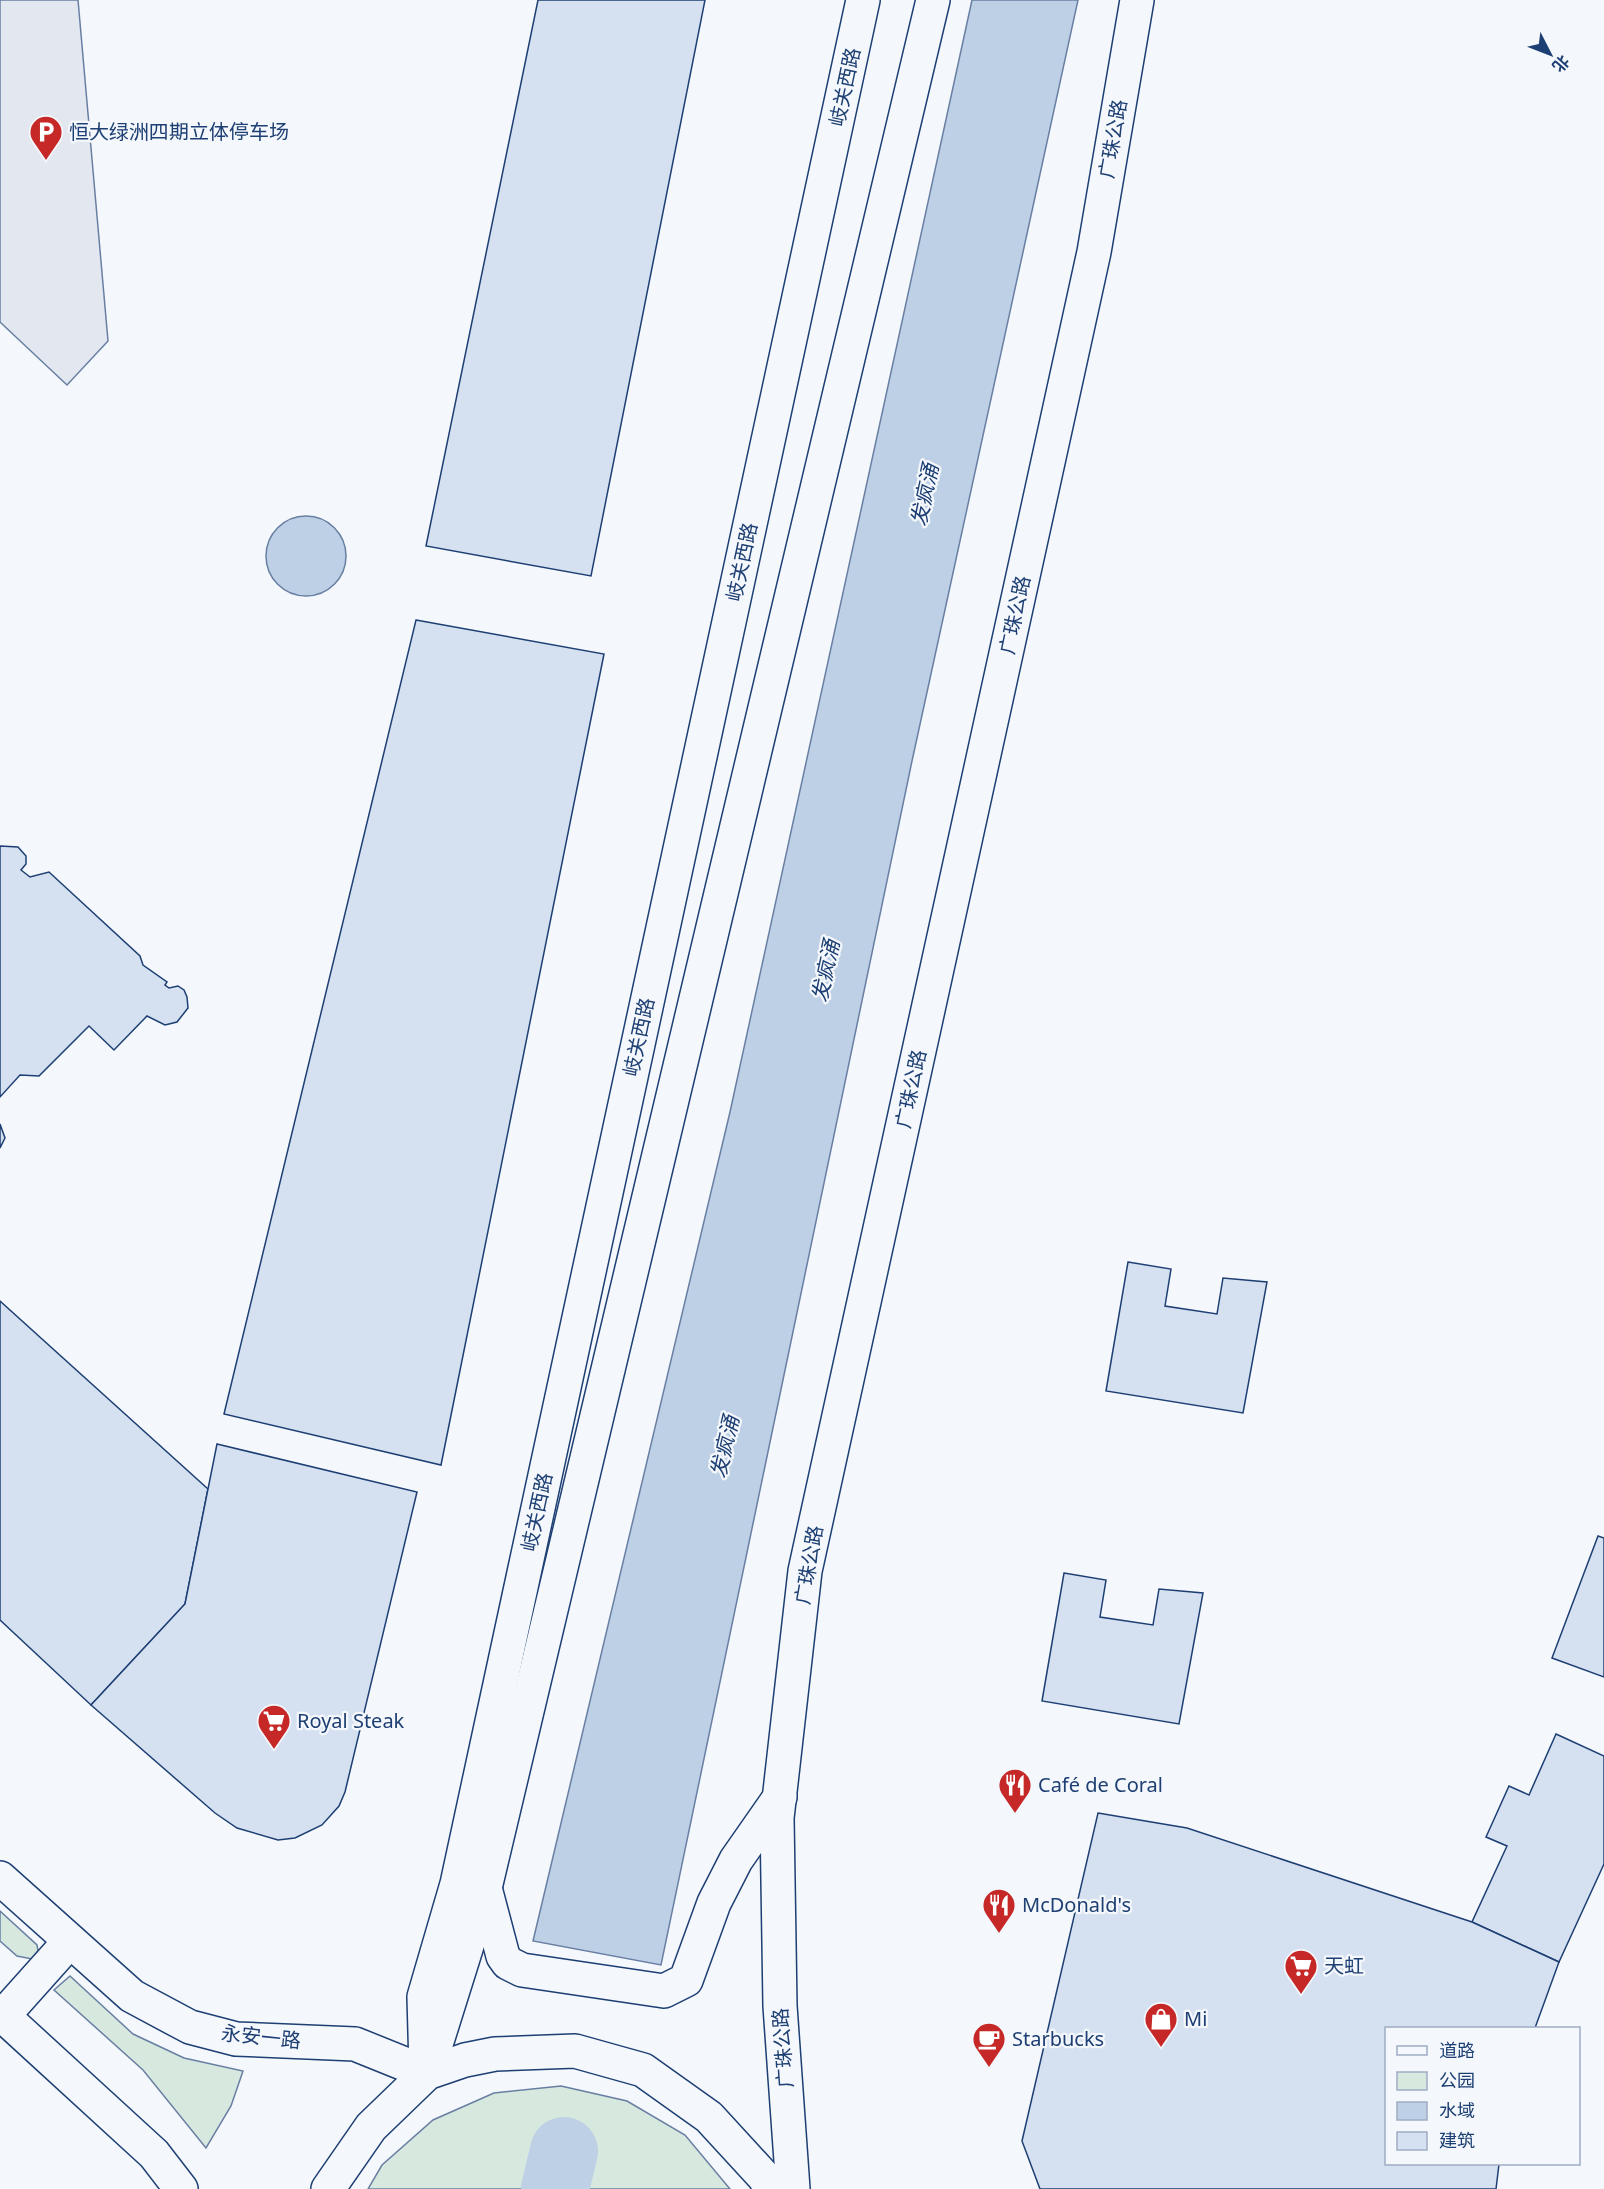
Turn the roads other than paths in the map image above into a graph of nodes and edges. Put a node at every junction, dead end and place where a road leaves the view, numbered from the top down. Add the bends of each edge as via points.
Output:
1 (863, 0) edge
2 (933, 0) edge
3 (1137, 0) edge
4 (780, 1797) junction
5 (0, 1878) edge
6 (485, 1888) junction
7 (70, 1941) junction
8 (1, 2014) edge
9 (427, 2073) junction
10 (180, 2189) edge
11 (328, 2189) edge
12 (770, 2189) edge
13 (794, 2189) edge

1 - 9 main road, 岐关西路 via 457,1884 424,1997
2 - 6 main road
3 - 4 main road, 广珠公路 via 1094,252 805,1571
4 - 6 main road via 731,1869 686,1980 664,1991 522,1970 508,1963
4 - 13 main road, 广珠公路 via 780,1998
5 - 7 main road, 永安一路
6 - 9 main road
7 - 8 main road
7 - 9 main road, 永安一路 via 132,1996 190,2027 236,2038 355,2044
8 - 10 main road via 154,2154
9 - 11 main road via 371,2127
9 - 12 main road via 495,2054 575,2051 643,2070 709,2117 765,2178

